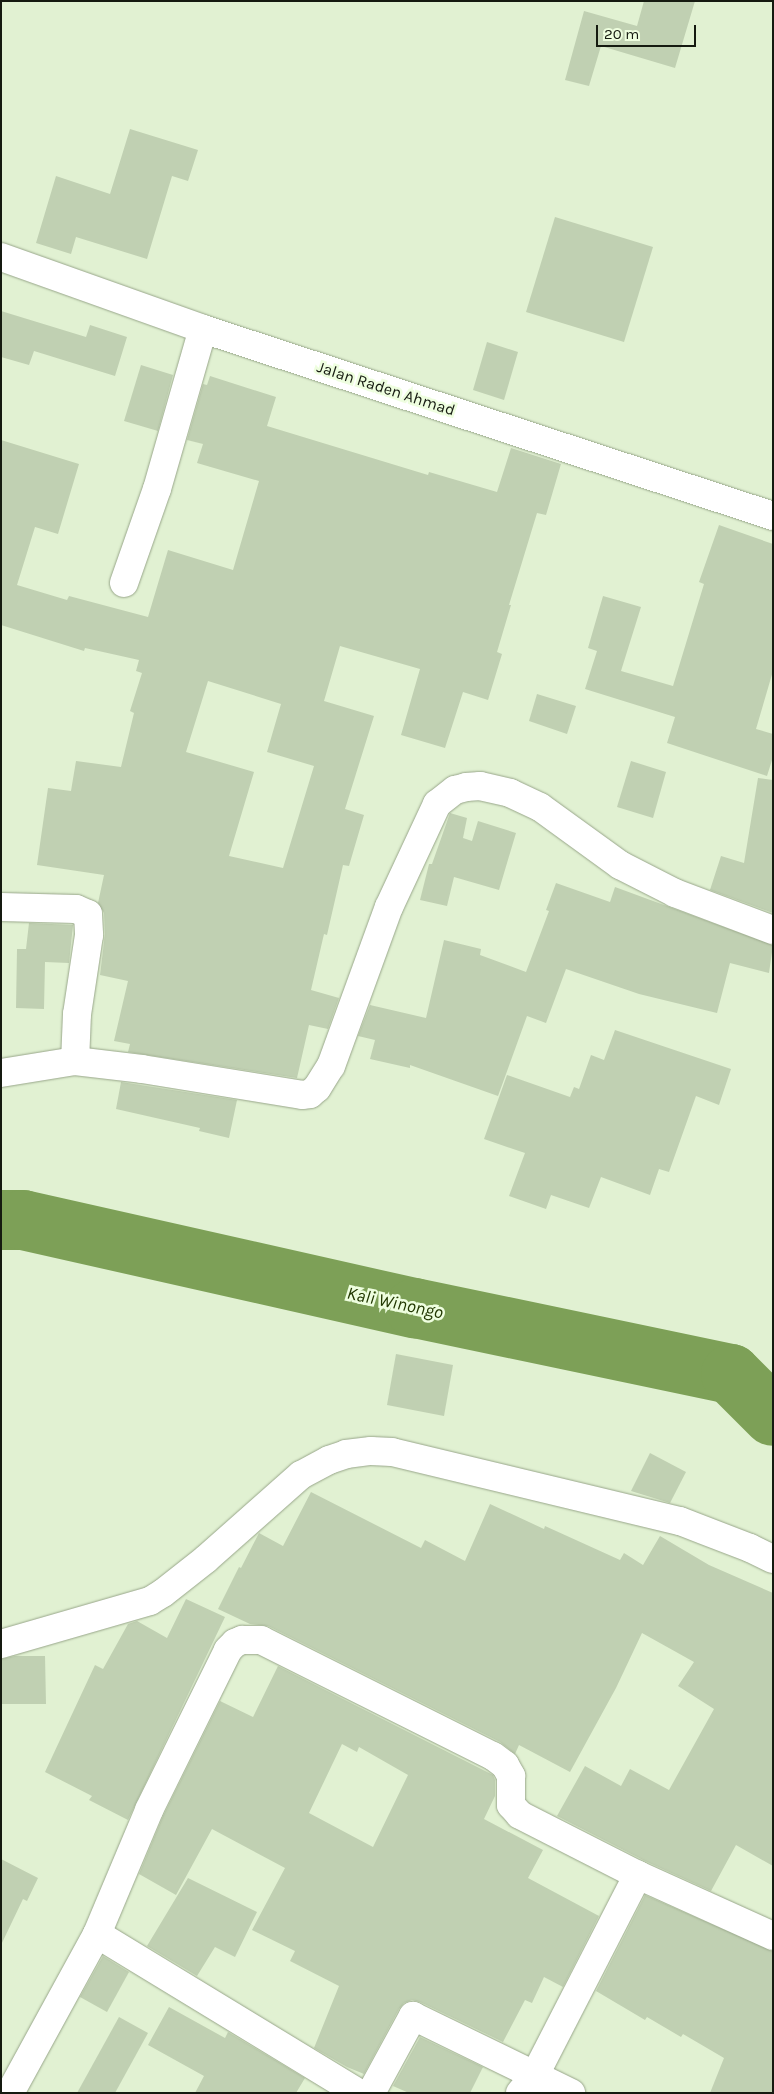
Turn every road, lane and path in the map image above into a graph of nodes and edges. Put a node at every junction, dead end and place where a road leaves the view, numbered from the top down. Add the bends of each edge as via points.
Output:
1 (1, 257) edge
2 (203, 329) junction
3 (773, 516) edge
4 (124, 583) dead end
5 (1, 907) edge
6 (773, 930) edge
7 (75, 1061) junction
8 (1, 1073) edge
9 (773, 1559) edge
10 (1, 1644) edge
11 (638, 1875) junction
12 (97, 1934) junction
13 (773, 1936) edge
14 (528, 2084) edge
15 (10, 2093) edge
16 (359, 2093) edge
17 (371, 2093) edge
18 (571, 2093) edge

1 - 2 street, Jalan Raden Ahmad
2 - 3 street, Jalan Raden Ahmad
2 - 4 street via 157,489
5 - 7 street via 76,909 88,914 89,935 77,1014
6 - 7 street via 675,893 620,865 547,812 510,793 480,786 466,787 455,790 437,804 389,908 331,1066 314,1091 302,1095
7 - 8 street
9 - 10 street via 680,1521 392,1452 371,1451 346,1454 301,1475 199,1564 150,1601
11 - 12 street via 520,1814 511,1805 511,1776 506,1765 493,1756 252,1638 235,1643 228,1650 148,1810
11 - 13 street
11 - 14 street
12 - 15 street
12 - 16 street
14 - 17 street via 413,2016
14 - 18 street

